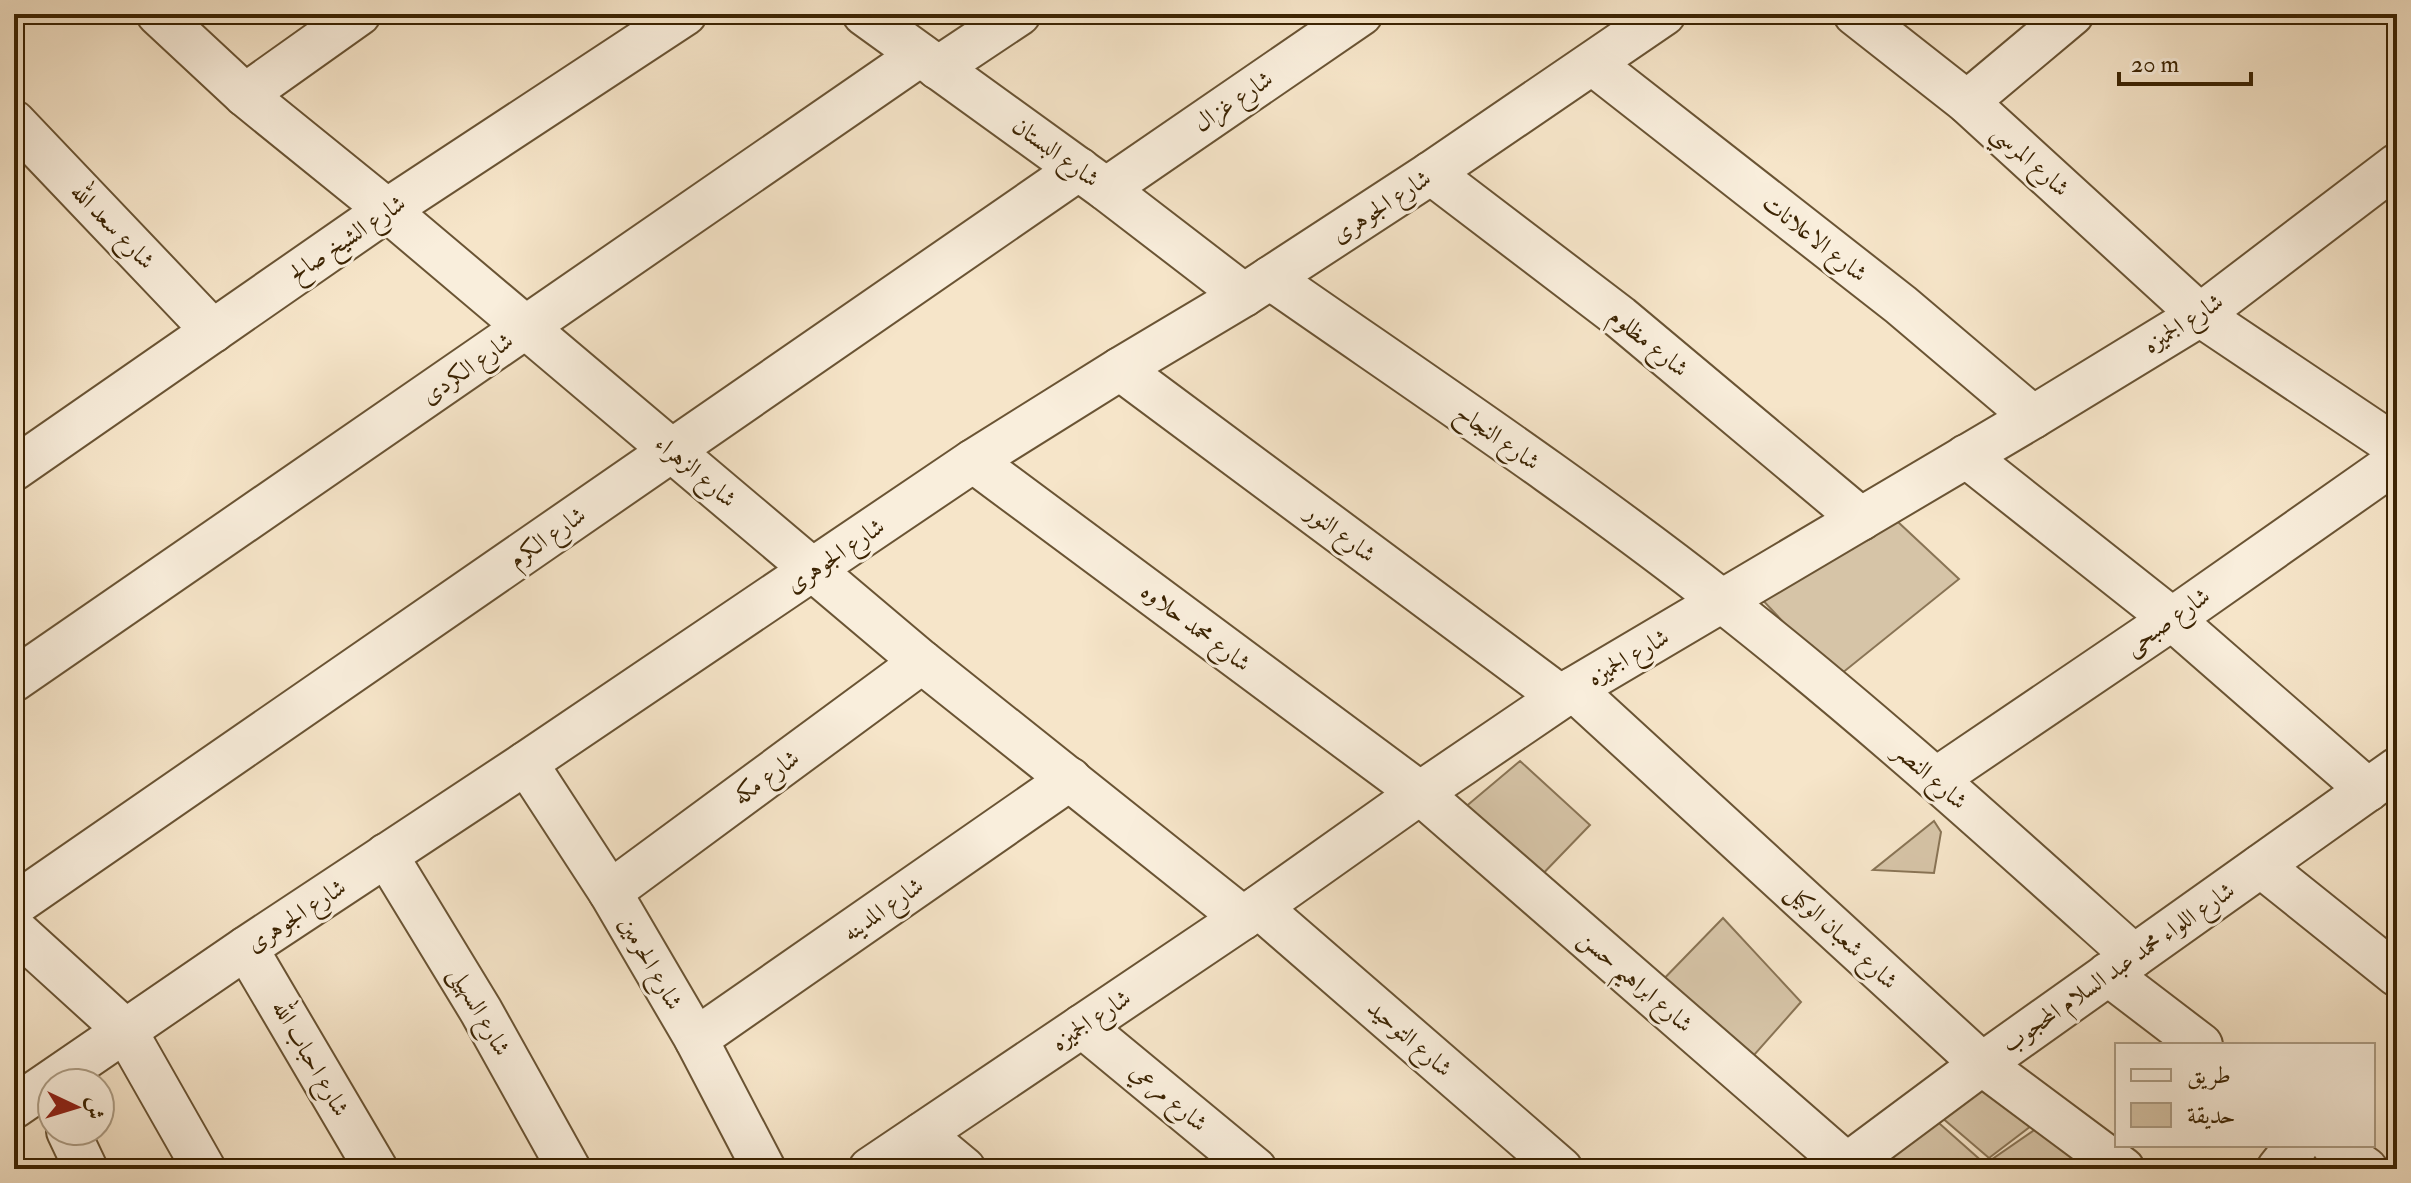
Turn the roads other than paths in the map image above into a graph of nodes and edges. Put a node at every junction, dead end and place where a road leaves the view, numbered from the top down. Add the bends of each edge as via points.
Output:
1 (158, 14) edge
2 (359, 14) edge
3 (685, 14) edge
4 (864, 14) edge
5 (1019, 14) edge
6 (1361, 14) edge
7 (1664, 14) edge
8 (1855, 14) edge
9 (2072, 14) edge
10 (929, 61) junction
11 (1593, 64) junction
12 (245, 95) junction
13 (1967, 102) junction
14 (14, 122) edge
15 (2397, 165) edge
16 (1431, 173) junction
17 (1093, 179) junction
18 (387, 210) junction
19 (1257, 287) junction
20 (2200, 315) junction
21 (526, 327) junction
22 (213, 331) junction
23 (1120, 369) junction
24 (2033, 417) junction
25 (2394, 443) edge
26 (672, 450) junction
27 (1966, 456) junction
28 (17, 460) edge
29 (973, 461) junction
30 (1861, 519) junction
31 (813, 569) junction
32 (1723, 602) junction
33 (2172, 619) junction
34 (922, 662) junction
35 (14, 680) edge
36 (1567, 693) junction
37 (526, 763) junction
38 (1070, 779) junction
39 (1936, 779) junction
40 (2383, 779) edge
41 (1420, 793) junction
42 (386, 855) junction
43 (2261, 866) junction
44 (610, 892) junction
45 (14, 905) edge
46 (1251, 912) junction
47 (14, 929) edge
48 (246, 948) junction
49 (2121, 965) junction
50 (2397, 975) edge
51 (1082, 1026) junction
52 (125, 1030) junction
53 (696, 1039) junction
54 (2199, 1043) edge
55 (1982, 1064) junction
56 (76, 1067) edge
57 (922, 1134) junction
58 (76, 1147) edge
59 (2295, 1147) edge
60 (2336, 1147) edge
61 (1847, 1167) edge
62 (86, 1169) edge
63 (204, 1169) edge
64 (376, 1169) edge
65 (569, 1169) edge
66 (764, 1169) edge
67 (870, 1169) edge
68 (964, 1169) edge
69 (1255, 1169) edge
70 (1561, 1169) edge
71 (2123, 1169) edge
72 (2278, 1169) edge
73 (2366, 1169) edge

1 - 12 street, شارع الزهراء
2 - 12 street
3 - 18 street, شارع الشيخ صالح
4 - 10 street, شارع البستان
5 - 10 street, شارع الكردى
6 - 17 street, شارع غزال
7 - 11 street, شارع الجوهرى
8 - 13 street, شارع المرسي
9 - 13 street
10 - 17 street, شارع البستان
10 - 21 street, شارع الكردى
11 - 16 street, شارع الجوهرى
11 - 24 street, شارع الاعلانات via 1901,305
12 - 18 street, شارع الزهراء
13 - 20 street, شارع المرسي
14 - 22 street, شارع سعد الله
15 - 20 street, شارع الجميزه
16 - 19 street, شارع الجوهرى
16 - 30 street, شارع مظلوم via 1620,317
17 - 19 street, شارع البستان
17 - 26 street, شارع الكرم
18 - 21 street, شارع الزهراء
18 - 22 street, شارع الشيخ صالح
19 - 23 street, شارع الجوهرى
19 - 32 street, شارع النجاح via 1594,504
20 - 24 street, شارع الجميزه
20 - 25 street, شارع المرسي
21 - 26 street, شارع الزهراء
21 - 35 street, شارع الكردى
22 - 28 street, شارع الشيخ صالح
23 - 29 street, شارع الجوهرى
23 - 36 street, شارع النور
24 - 27 street, شارع الجميزه
25 - 33 street, شارع صبحى
26 - 31 street, شارع الزهراء
26 - 45 street, شارع الكرم
27 - 30 street, شارع الجميزه
27 - 33 street
29 - 31 street, شارع الجوهرى
29 - 41 street, شارع محمد حلاوه
30 - 32 street, شارع الجميزه
31 - 34 street, شارع الزهراء
31 - 37 street, شارع الجوهرى
32 - 36 street, شارع الجميزه
32 - 39 street, شارع النصر
33 - 39 street, شارع صبحى
33 - 40 street
34 - 38 street, شارع الزهراء
34 - 44 street, شارع مكه
36 - 41 street, شارع الجميزه
36 - 55 street, شارع شعبان الوكيل
37 - 42 street, شارع الجوهرى
37 - 44 street, شارع الحرمين
38 - 46 street, شارع الزهراء
38 - 53 street, شارع المدينه
39 - 49 street, شارع النصر
40 - 43 street, شارع اللواء محمد عبد السلام المحجوب
41 - 46 street, شارع الجميزه
41 - 61 street, شارع ابراهيم حسن
42 - 48 street, شارع الجوهرى
42 - 65 street, شارع السهيلى
43 - 49 street, شارع اللواء محمد عبد السلام المحجوب
43 - 50 street
44 - 53 street, شارع الحرمين
46 - 51 street, شارع الجميزه
46 - 70 street, شارع التوحيد
47 - 52 street
48 - 52 street, شارع الجوهرى
48 - 64 street, شارع احباب الله
49 - 54 street, شارع النصر
49 - 55 street, شارع اللواء محمد عبد السلام المحجوب
51 - 57 street, شارع الجميزه
51 - 69 street, شارع مرعي
52 - 56 street, شارع الجوهرى
52 - 63 street
53 - 66 street, شارع الحرمين
55 - 61 street, شارع اللواء محمد عبد السلام المحجوب
55 - 71 street, شارع شعبان الوكيل
57 - 67 street, شارع الجميزه
57 - 68 street
58 - 62 street
59 - 72 street
60 - 73 street

